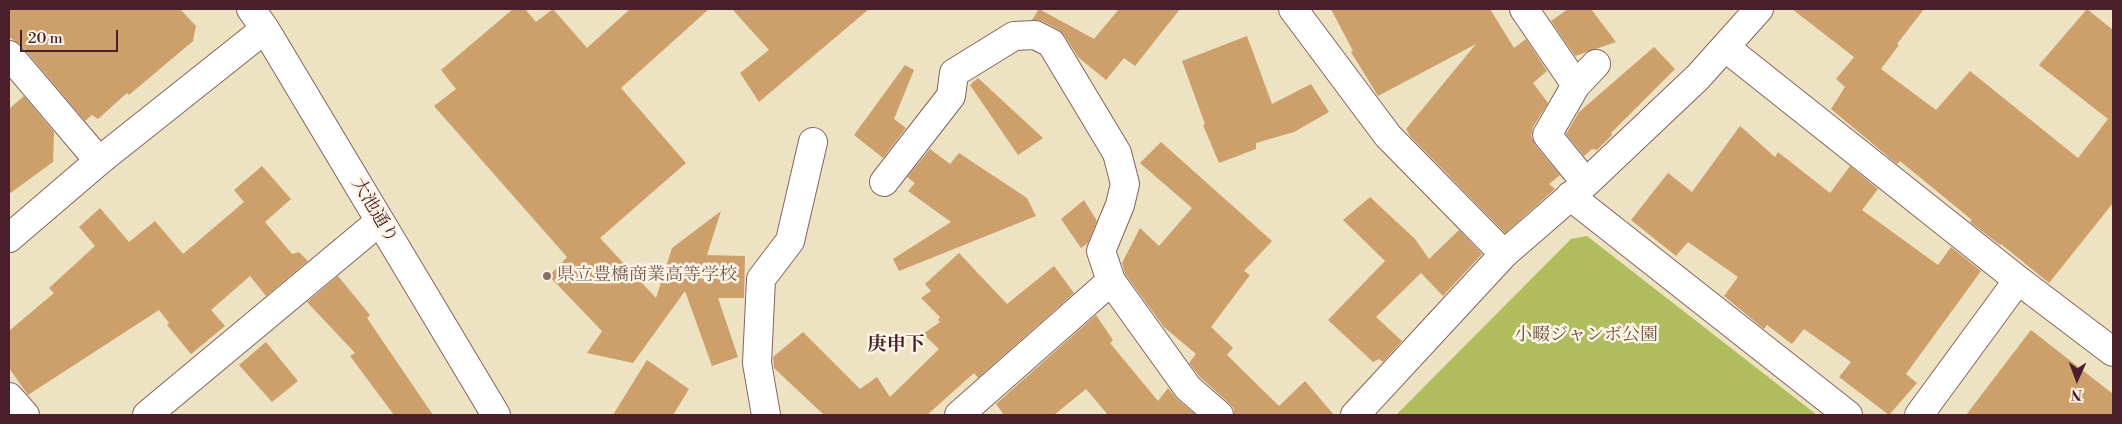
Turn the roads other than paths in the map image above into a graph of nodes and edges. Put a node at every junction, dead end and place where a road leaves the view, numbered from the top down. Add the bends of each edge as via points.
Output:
1 (1293, 9) edge
2 (1524, 9) edge
3 (1759, 9) edge
4 (258, 19) edge
5 (1726, 48) junction
6 (9, 55) edge
7 (1596, 64) dead end
8 (1576, 85) junction
9 (813, 142) dead end
10 (99, 161) junction
11 (884, 182) dead end
12 (1578, 190) junction
13 (380, 221) junction
14 (9, 238) edge
15 (1504, 254) junction
16 (2018, 280) junction
17 (1111, 281) junction
18 (2113, 352) edge
19 (9, 397) edge
20 (24, 415) edge
21 (147, 415) edge
22 (496, 415) edge
23 (766, 415) edge
24 (959, 415) edge
25 (1219, 415) edge
26 (1355, 415) edge
27 (1848, 415) edge
28 (1918, 415) edge

1 - 15 street via 1388,136
2 - 8 street
3 - 5 street
4 - 10 street
4 - 13 street, 大池通り
5 - 12 street
5 - 16 street
6 - 10 street
7 - 8 street
8 - 12 street via 1547,135
9 - 23 street via 790,241 761,279 757,363
10 - 14 street
11 - 17 street via 951,96 954,73 1014,36 1036,35 1051,43 1117,153 1124,184 1120,205 1101,251
12 - 15 street
12 - 27 street
13 - 21 street
13 - 22 street, 大池通り
15 - 26 street
16 - 18 street
16 - 28 street
17 - 24 street
17 - 25 street via 1188,388
19 - 20 street

